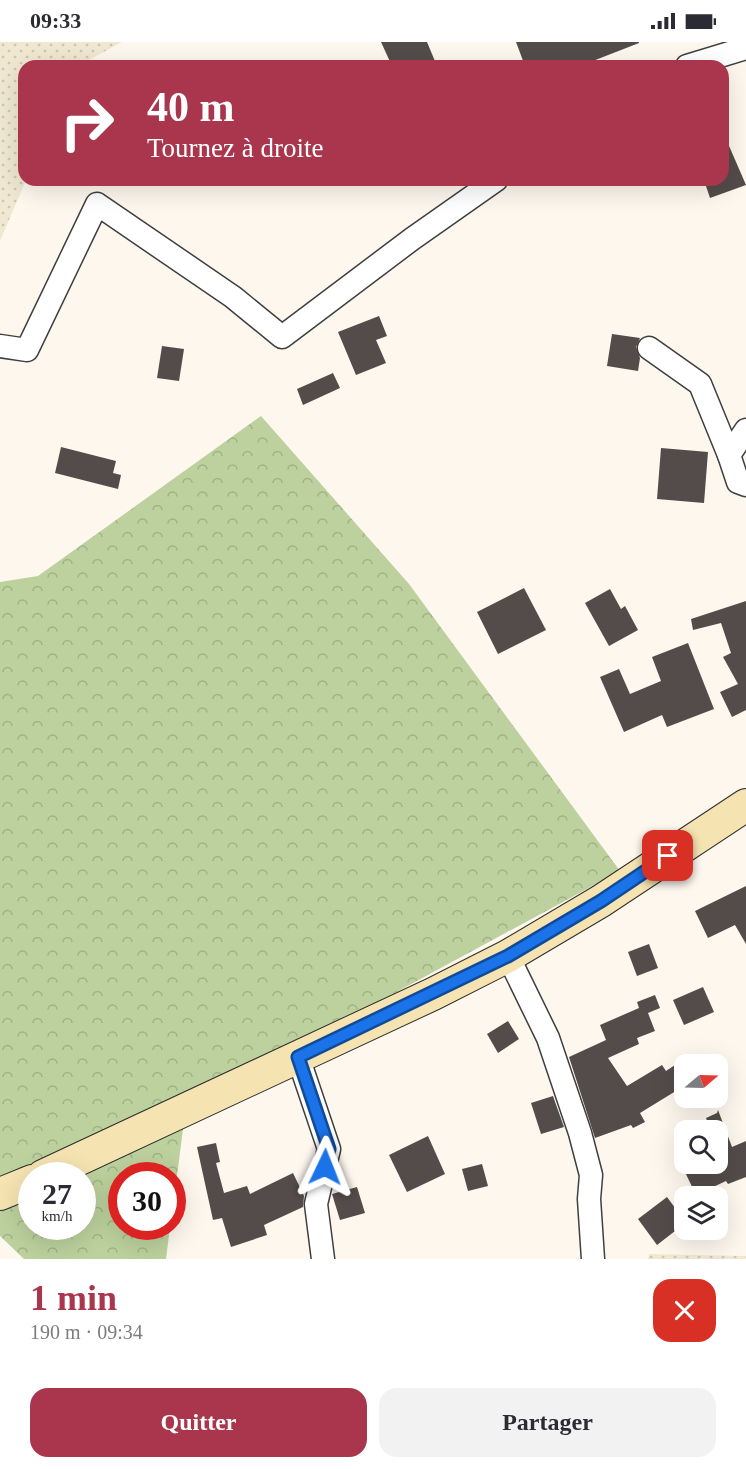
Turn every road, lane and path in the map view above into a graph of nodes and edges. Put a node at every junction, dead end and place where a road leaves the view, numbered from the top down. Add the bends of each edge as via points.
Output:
1 (746, 48) edge
2 (707, 60) edge
3 (487, 186) edge
4 (0, 346) edge
5 (649, 348) dead end
6 (746, 430) edge
7 (729, 455) junction
8 (746, 485) edge
9 (746, 805) edge
10 (508, 956) junction
11 (298, 1057) junction
12 (73, 1162) edge
13 (18, 1187) edge
14 (0, 1194) edge
15 (323, 1259) edge
16 (593, 1259) edge

1 - 2 street
3 - 4 street via 282,337 233,297 97,204 27,350
5 - 7 street via 700,384
6 - 7 street
7 - 8 street via 738,482
9 - 10 main road via 601,901
10 - 11 main road
10 - 16 street via 548,1038 580,1133 591,1175
11 - 12 main road
11 - 15 street via 329,1149 316,1204
13 - 14 main road

